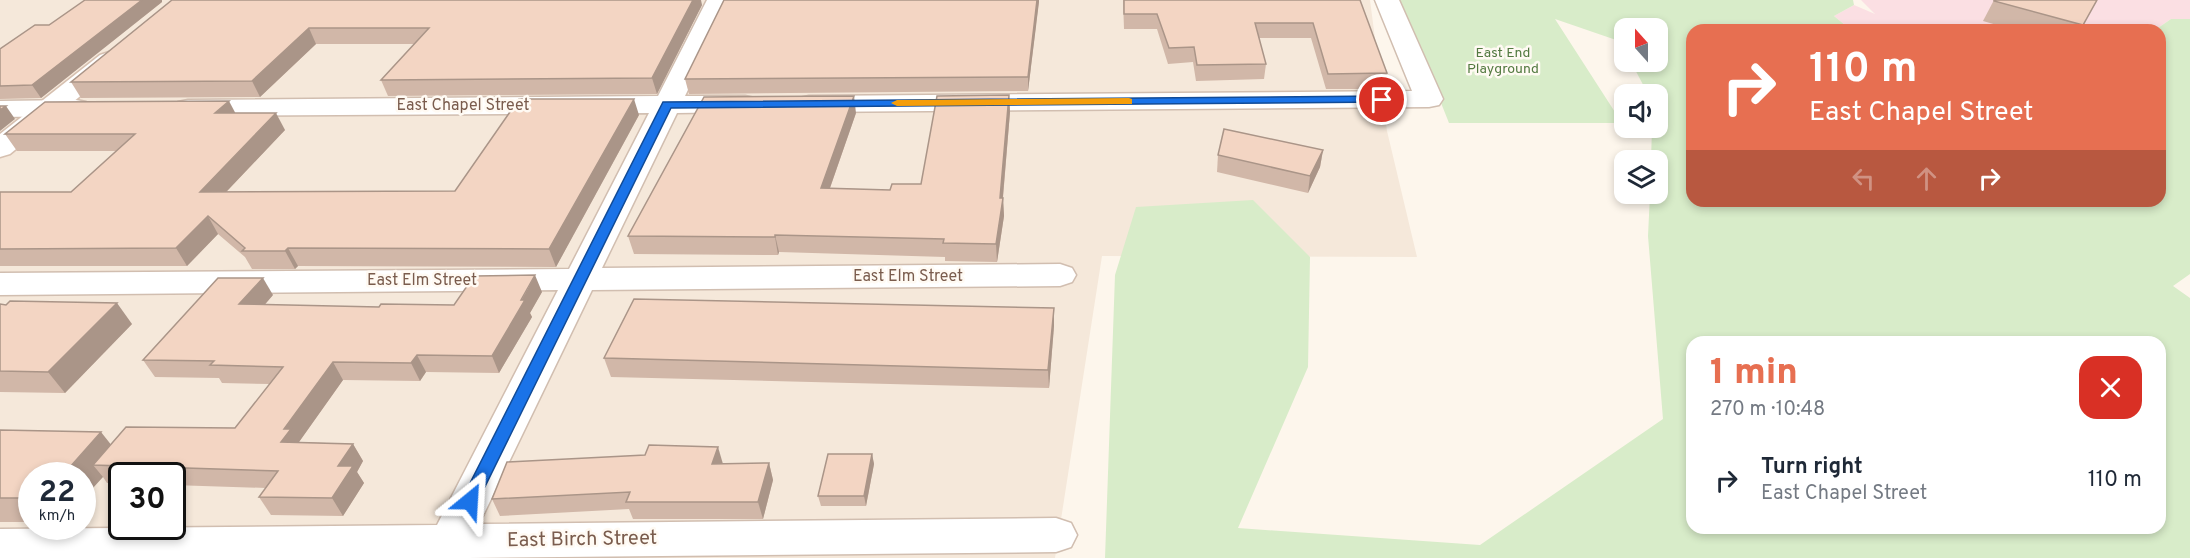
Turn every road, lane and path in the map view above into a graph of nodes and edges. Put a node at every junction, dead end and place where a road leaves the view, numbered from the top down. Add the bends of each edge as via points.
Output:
1 (719, 0) edge
2 (1387, 0) edge
3 (129, 44) edge
4 (667, 105) junction
5 (96, 108) edge
6 (168, 108) edge
7 (0, 109) edge
8 (48, 109) junction
9 (0, 148) edge
10 (1060, 275) dead end
11 (580, 279) junction
12 (0, 284) edge
13 (1056, 535) dead end
14 (0, 546) edge
15 (832, 548) edge
16 (445, 549) edge

1 - 4 street
2 - 4 street, East Chapel Street via 1429,99
3 - 8 street
4 - 6 street, East Chapel Street
4 - 11 street
5 - 8 street
7 - 8 street
8 - 9 street
10 - 11 street, East Elm Street
11 - 12 street, East Elm Street
11 - 16 street
13 - 15 street, East Birch Street
14 - 16 street, East Birch Street
15 - 16 street, East Birch Street

